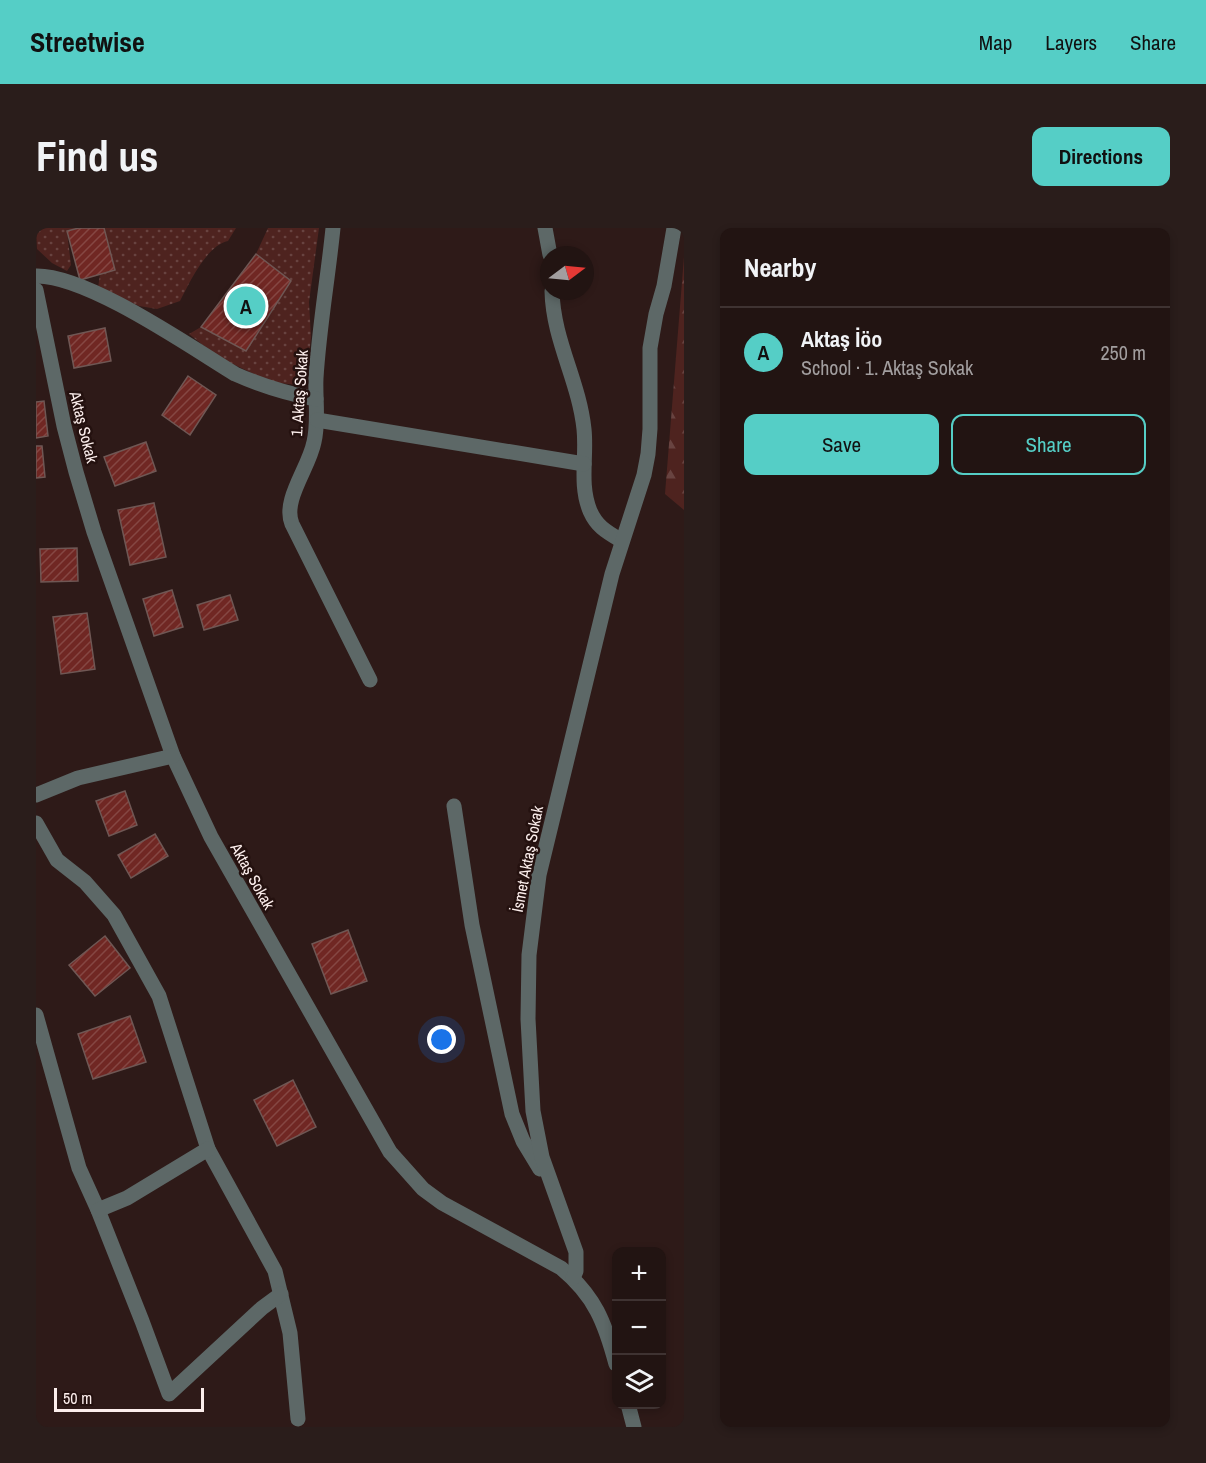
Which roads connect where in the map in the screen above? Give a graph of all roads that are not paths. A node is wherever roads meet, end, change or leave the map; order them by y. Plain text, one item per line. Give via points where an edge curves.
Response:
1 (333, 228) edge
2 (545, 228) edge
3 (674, 228) edge
4 (548, 246) edge
5 (36, 276) edge
6 (36, 290) edge
7 (553, 300) edge
8 (316, 399) junction
9 (317, 420) junction
10 (584, 464) junction
11 (622, 541) junction
12 (370, 680) dead end
13 (173, 756) junction
14 (36, 795) edge
15 (454, 806) dead end
16 (36, 823) edge
17 (36, 1015) edge
18 (208, 1149) junction
19 (554, 1191) junction
20 (98, 1210) junction
21 (573, 1278) junction
22 (281, 1294) junction
23 (613, 1355) edge
24 (629, 1409) edge
25 (298, 1419) dead end
26 (634, 1427) edge

1 - 8 street, 1. Aktaş Sokak
2 - 4 street
3 - 11 street via 650,348 648,454
5 - 8 street via 58,278 105,298 255,383
6 - 13 street, Aktaş Sokak via 76,472
7 - 10 street via 558,337 582,414
8 - 9 street, 1. Aktaş Sokak
9 - 10 street
9 - 12 street, 1. Aktaş Sokak via 311,455 289,504 290,518
10 - 11 street via 585,497 594,519 600,528
11 - 19 street, İsmet Aktaş Sokak via 539,875 533,914 527,997 533,1111
13 - 14 street via 78,778
13 - 21 street, Aktaş Sokak via 211,837 390,1152 405,1171 442,1203
15 - 19 street via 472,925 512,1114 523,1141
16 - 18 street via 57,860 85,882 114,915 159,996
17 - 20 street via 79,1168
18 - 20 street via 127,1198
18 - 22 street via 275,1271
19 - 21 street, İsmet Aktaş Sokak via 576,1252
20 - 22 street via 169,1394
21 - 23 street, Aktaş Sokak via 600,1314
22 - 25 street via 290,1333
24 - 26 street

